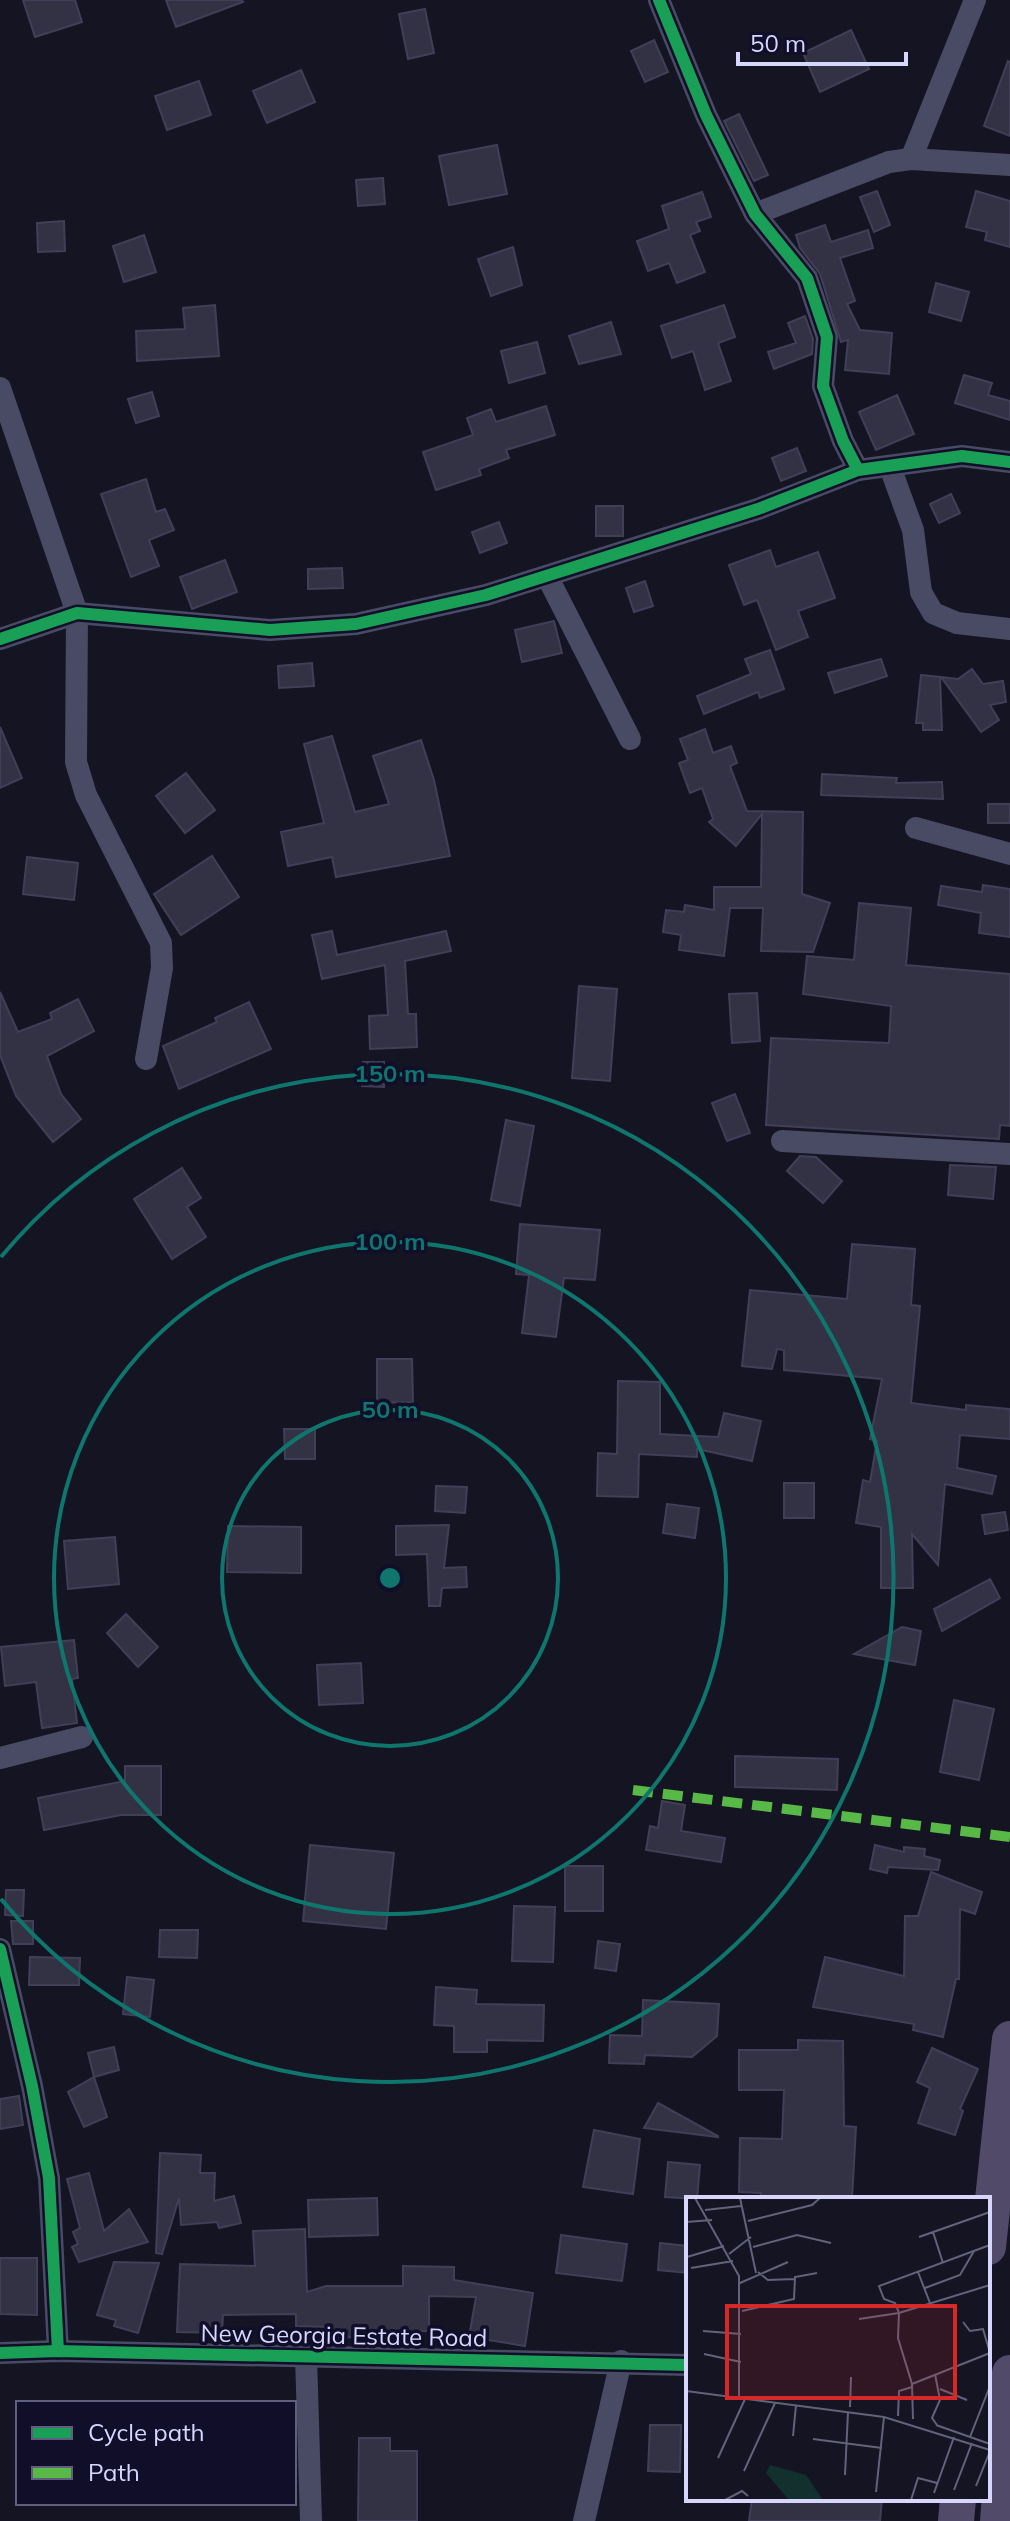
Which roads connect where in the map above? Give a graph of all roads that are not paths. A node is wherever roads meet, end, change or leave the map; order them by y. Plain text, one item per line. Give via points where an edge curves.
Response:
1 (659, 0) edge
2 (975, 0) edge
3 (911, 159) junction
4 (1010, 165) edge
5 (755, 214) junction
6 (0, 388) edge
7 (1010, 462) edge
8 (890, 467) junction
9 (858, 470) junction
10 (547, 576) junction
11 (77, 613) junction
12 (1010, 629) edge
13 (0, 639) edge
14 (630, 739) dead end
15 (916, 828) dead end
16 (1010, 854) edge
17 (146, 1059) dead end
18 (782, 1141) dead end
19 (1010, 1154) edge
20 (82, 1737) dead end
21 (0, 1758) edge
22 (0, 1949) edge
23 (1010, 2039) edge
24 (990, 2228) edge
25 (58, 2351) junction
26 (0, 2353) edge
27 (306, 2356) junction
28 (621, 2361) junction
29 (686, 2365) edge
30 (1002, 2378) edge
31 (958, 2501) edge
32 (311, 2521) edge
33 (584, 2521) edge
34 (956, 2521) edge
35 (998, 2521) edge

1 - 5 street via 706,115
2 - 3 street
3 - 4 street
3 - 5 street via 834,181
5 - 9 street via 807,278 827,337 823,386
6 - 11 street
7 - 8 street via 962,456
8 - 9 street
8 - 12 street via 913,530 921,592 933,613 957,623
9 - 10 street via 758,509
10 - 11 street via 428,611 356,624 270,630
10 - 14 street
11 - 13 street
11 - 17 street via 76,762 86,795 161,943 162,968
15 - 16 street
18 - 19 street
20 - 21 street
22 - 25 street via 49,2178
23 - 24 main road
25 - 26 street, New Georgia Estate Road
25 - 27 street, New Georgia Estate Road
27 - 28 street, New Georgia Estate Road
27 - 32 street
28 - 29 street, New Georgia Estate Road
28 - 33 street
30 - 35 main road
31 - 34 main road

